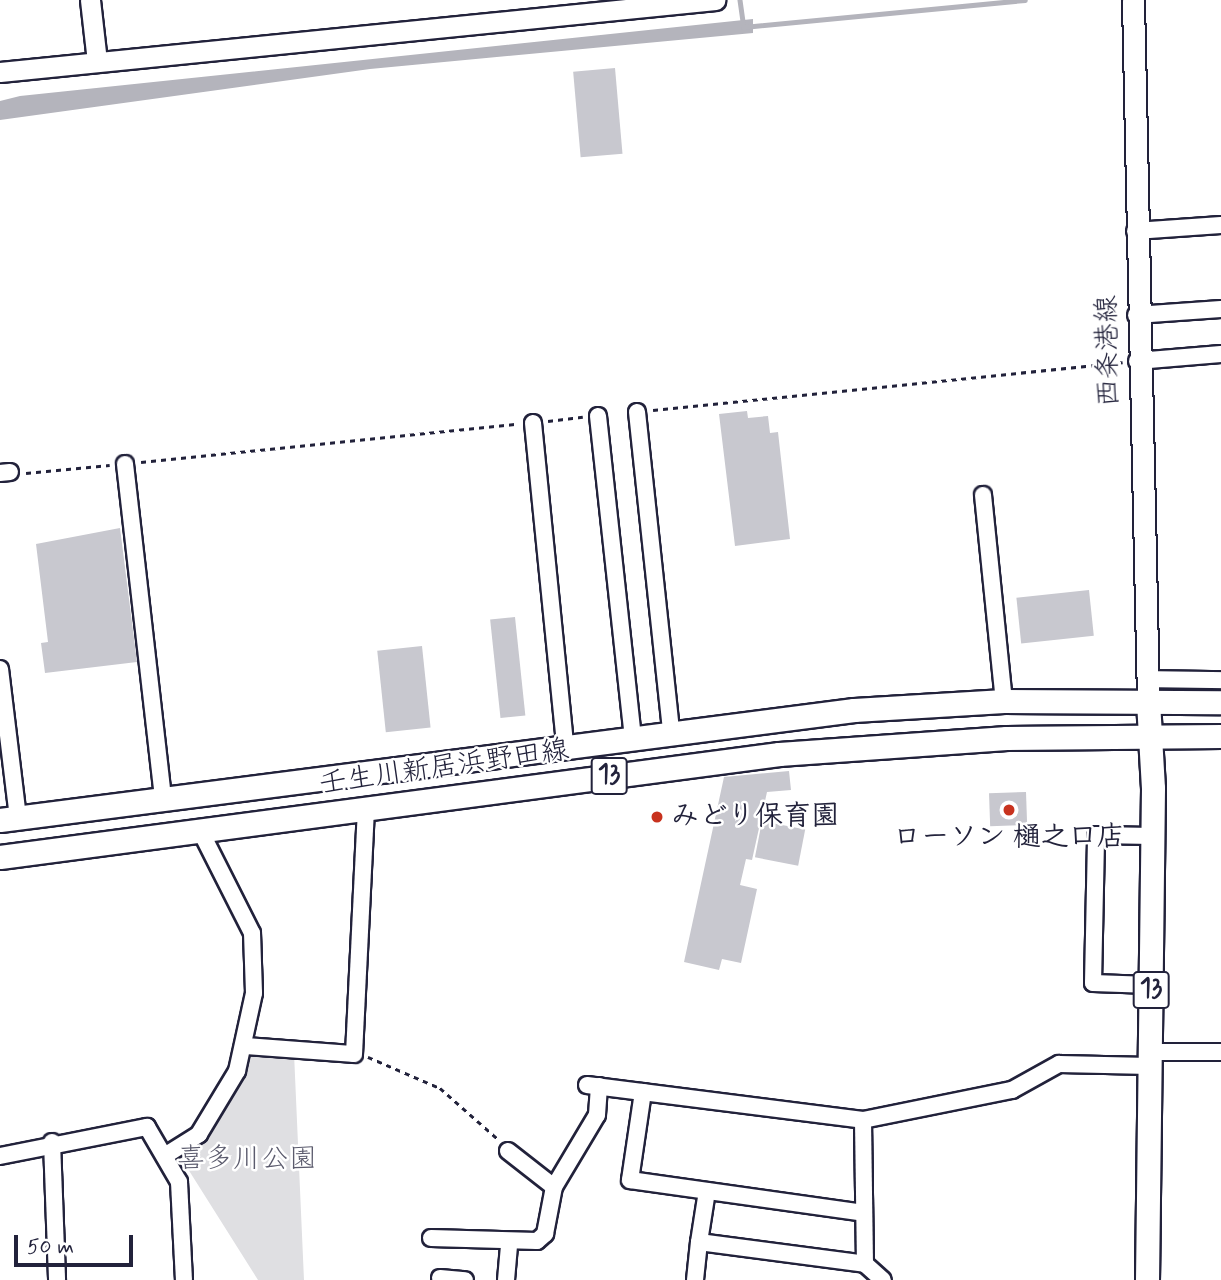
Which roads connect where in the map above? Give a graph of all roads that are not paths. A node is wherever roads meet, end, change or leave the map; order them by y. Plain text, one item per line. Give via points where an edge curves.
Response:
1 (90, 0) edge
2 (715, 0) edge
3 (1133, 0) edge
4 (97, 61) junction
5 (0, 72) edge
6 (1221, 225) edge
7 (1135, 231) junction
8 (1221, 309) edge
9 (1136, 315) junction
10 (1221, 354) edge
11 (1137, 361) junction
12 (637, 412) road end
13 (598, 416) road end
14 (533, 422) road end
15 (125, 464) road end
16 (983, 495) dead end
17 (0, 669) edge
18 (1221, 680) edge
19 (1148, 690) junction
20 (1004, 701) junction
21 (1221, 702) edge
22 (3, 726) edge
23 (671, 732) junction
24 (633, 736) junction
25 (1149, 736) junction
26 (1221, 736) edge
27 (565, 745) junction
28 (163, 798) junction
29 (366, 808) junction
30 (9, 819) edge
31 (200, 830) junction
32 (1153, 836) junction
33 (0, 858) edge
34 (1151, 985) junction
35 (247, 1046) junction
36 (1221, 1052) edge
37 (1150, 1059) junction
38 (643, 1092) junction
39 (863, 1120) junction
40 (52, 1142) junction
41 (508, 1151) road end
42 (166, 1155) junction
43 (0, 1156) edge
44 (554, 1188) junction
45 (707, 1191) junction
46 (864, 1213) junction
47 (431, 1238) dead end
48 (509, 1241) junction
49 (699, 1242) junction
50 (865, 1264) junction
51 (440, 1278) dead end
52 (57, 1280) edge
53 (184, 1280) edge
54 (465, 1280) edge
55 (506, 1280) edge
56 (695, 1280) edge
57 (883, 1280) edge
58 (1147, 1280) edge

1 - 4 street
2 - 4 street
3 - 7 main road, 西条港線
4 - 5 street
6 - 7 street
7 - 9 main road, 西条港線
8 - 9 street
9 - 11 main road, 西条港線
10 - 11 street
11 - 19 main road, 西条港線
12 - 23 street
13 - 24 street
14 - 27 street
15 - 28 street
16 - 20 street
17 - 22 street
18 - 19 street
19 - 20 main road, 壬生川新居浜野田線 / 13
19 - 21 main road, 壬生川新居浜野田線 / 13
19 - 25 main road, 13
20 - 23 main road, 壬生川新居浜野田線 / 13
22 - 30 street
23 - 24 main road, 壬生川新居浜野田線 / 13
24 - 27 main road, 壬生川新居浜野田線 / 13
25 - 26 main road, 壬生川新居浜野田線 / 13
25 - 29 main road, 壬生川新居浜野田線 / 13 via 884,743
25 - 32 main road, 13
27 - 28 main road, 壬生川新居浜野田線 / 13
28 - 30 main road, 壬生川新居浜野田線 / 13
29 - 31 main road, 壬生川新居浜野田線 / 13
29 - 35 street via 354,1054
31 - 33 main road, 壬生川新居浜野田線 / 13
31 - 35 street via 252,933
32 - 34 main road, 13
32 - 34 street via 1096,835 1093,983
34 - 37 main road, 13
35 - 42 street via 200,1134
36 - 37 street
37 - 39 street via 1059,1064 1012,1090
37 - 58 main road, 13
38 - 39 street
38 - 44 street via 593,1085 597,1115
38 - 45 street via 631,1180
39 - 46 street
40 - 42 street via 137,1126 155,1133
40 - 43 street
40 - 52 street
41 - 44 street
42 - 53 street via 179,1182
44 - 48 street via 545,1234 537,1241
45 - 46 street
45 - 49 street
46 - 50 street
47 - 48 street
48 - 55 street
49 - 50 street
49 - 56 street
50 - 57 street
51 - 54 street

